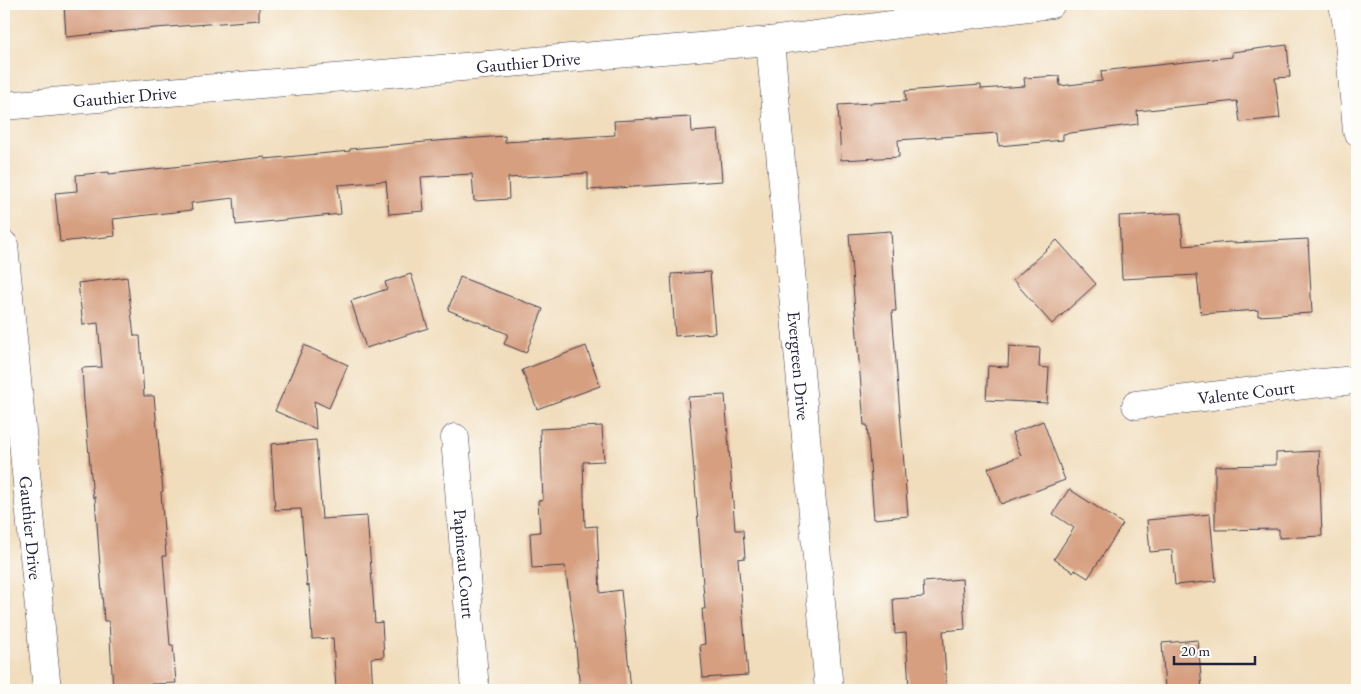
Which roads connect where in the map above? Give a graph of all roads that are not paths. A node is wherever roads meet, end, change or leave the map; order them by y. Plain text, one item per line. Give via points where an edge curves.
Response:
1 (1052, 4) edge
2 (1343, 4) edge
3 (770, 41) junction
4 (4, 106) edge
5 (1357, 131) edge
6 (4, 245) edge
7 (1357, 380) edge
8 (1136, 405) dead end
9 (455, 438) dead end
10 (46, 690) edge
11 (475, 690) edge
12 (829, 690) edge

1 - 3 street, Gauthier Drive
2 - 5 street
3 - 4 street, Gauthier Drive
3 - 12 street, Evergreen Drive
6 - 10 street, Gauthier Drive
7 - 8 street, Valente Court
9 - 11 street, Papineau Court

